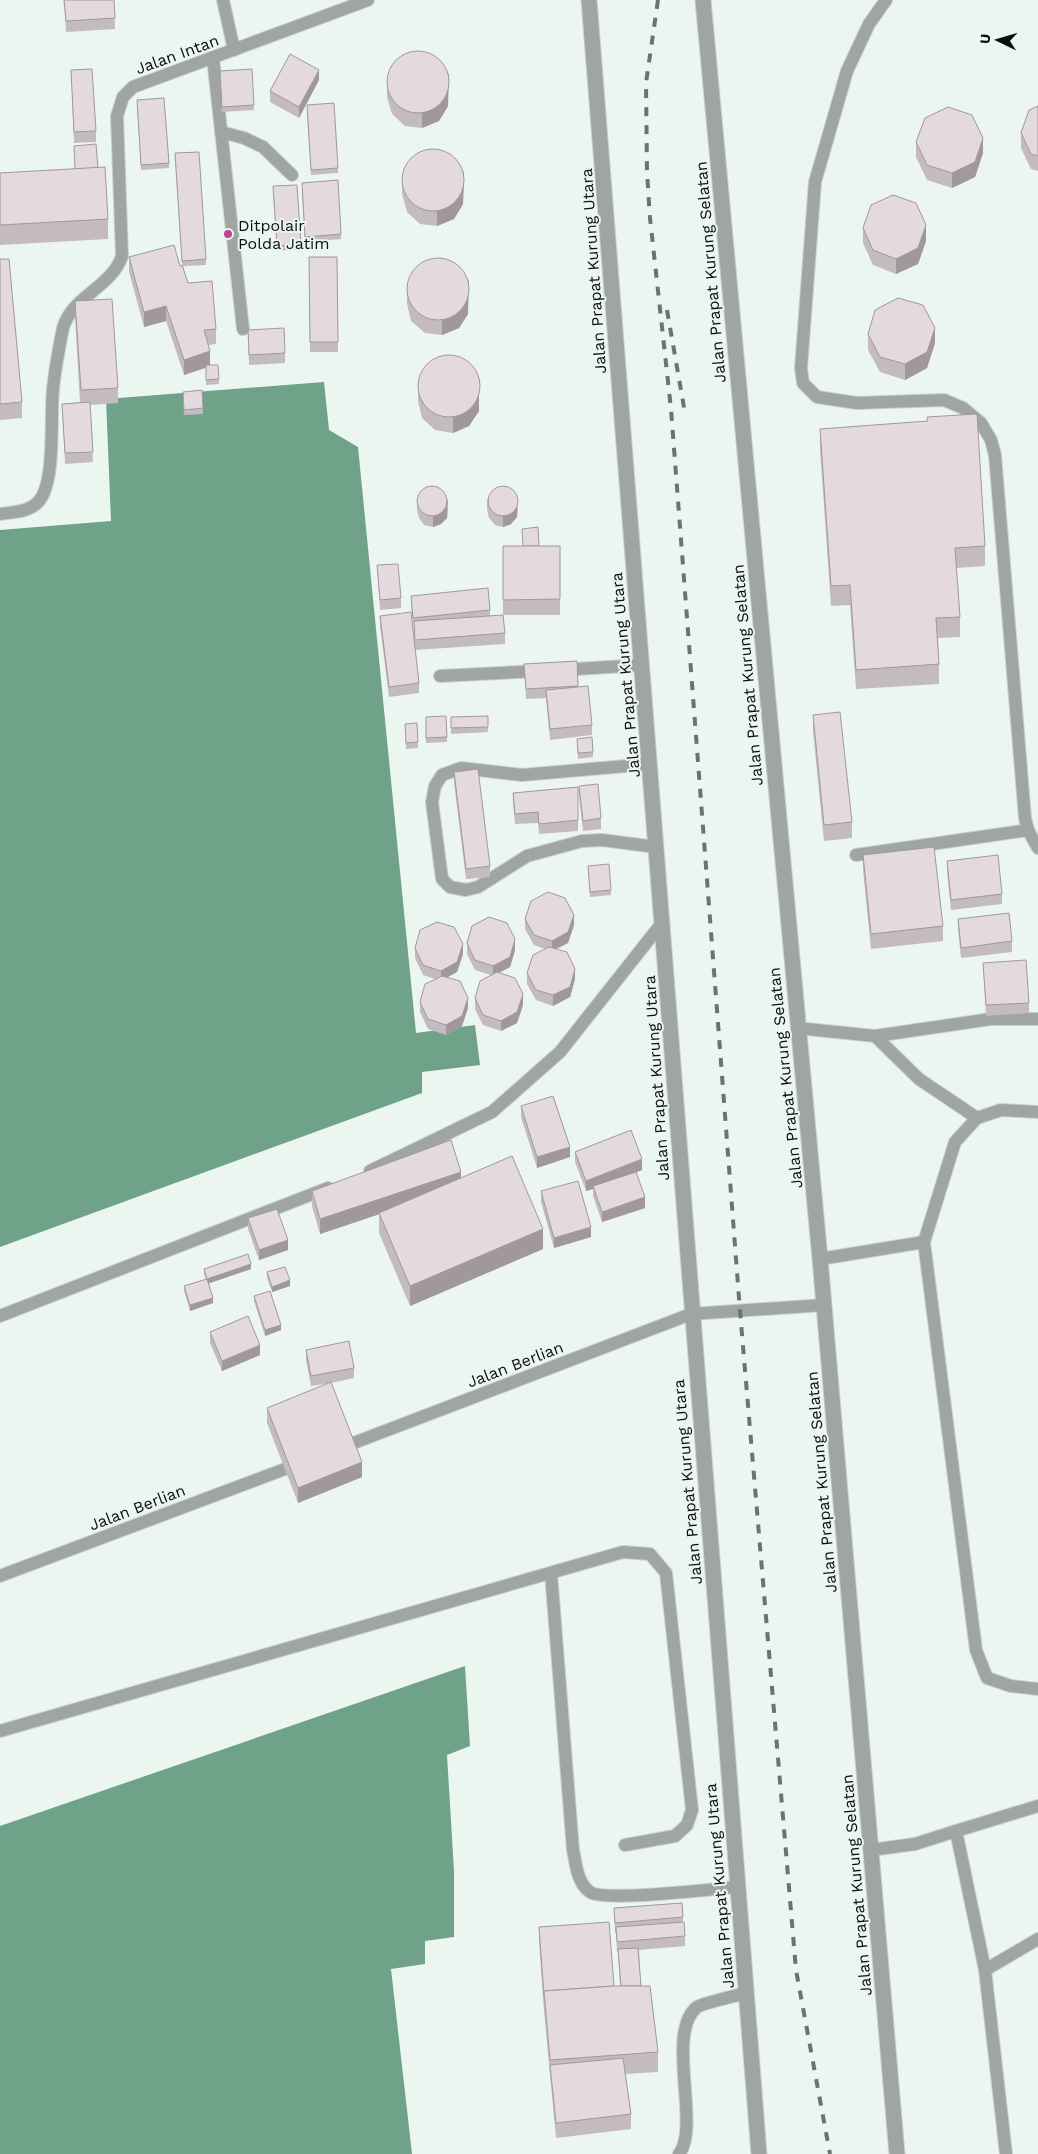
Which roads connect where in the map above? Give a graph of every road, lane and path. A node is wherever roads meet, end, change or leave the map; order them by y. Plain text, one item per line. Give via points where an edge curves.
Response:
1 (224, 0) edge
2 (368, 0) edge
3 (590, 0) edge
4 (703, 0) edge
5 (886, 0) edge
6 (234, 50) junction
7 (213, 58) junction
8 (221, 132) junction
9 (292, 175) dead end
10 (243, 330) dead end
11 (0, 514) edge
12 (642, 665) junction
13 (440, 676) dead end
14 (649, 764) junction
15 (1028, 830) junction
16 (656, 847) junction
17 (1038, 848) edge
18 (856, 855) dead end
19 (662, 923) junction
20 (1038, 1019) edge
21 (797, 1028) junction
22 (875, 1036) junction
23 (1038, 1112) edge
24 (977, 1118) junction
25 (361, 1174) edge
26 (343, 1182) edge
27 (924, 1242) junction
28 (820, 1259) junction
29 (824, 1305) junction
30 (691, 1314) junction
31 (0, 1316) edge
32 (350, 1444) edge
33 (285, 1469) edge
34 (551, 1573) junction
35 (0, 1576) edge
36 (1038, 1689) edge
37 (0, 1732) edge
38 (1038, 1806) edge
39 (956, 1831) junction
40 (625, 1845) dead end
41 (871, 1850) junction
42 (737, 1887) junction
43 (1038, 1939) edge
44 (985, 1970) junction
45 (745, 1994) junction
46 (679, 2154) edge
47 (759, 2154) edge
48 (897, 2154) edge
49 (1006, 2154) edge

1 - 6 lane
2 - 6 lane, Jalan Intan
3 - 12 street, Jalan Prapat Kurung Utara
4 - 21 street, Jalan Prapat Kurung Selatan
5 - 15 lane via 869,24 847,71 815,182 801,368 803,383 817,397 857,403 944,400 963,408 981,424 992,440
6 - 7 lane, Jalan Intan
7 - 8 lane
7 - 11 lane, Jalan Intan via 133,87 123,97 117,116 122,256 118,269 72,310 64,327 53,389 48,486 38,503 21,512
8 - 9 lane via 263,147
8 - 10 lane
12 - 13 lane
12 - 14 street, Jalan Prapat Kurung Utara
14 - 16 street, Jalan Prapat Kurung Utara
14 - 16 lane via 522,775 462,768 442,776 435,786 432,802 442,879 450,887 466,890 478,887 527,856 582,840
15 - 17 lane
15 - 18 lane
16 - 19 street, Jalan Prapat Kurung Utara
19 - 25 lane via 560,1052 492,1112
19 - 30 street, Jalan Prapat Kurung Utara
20 - 22 lane via 991,1019
21 - 22 lane
21 - 28 street, Jalan Prapat Kurung Selatan
22 - 24 lane via 919,1079
23 - 24 lane via 1001,1110
24 - 27 lane via 954,1142
26 - 31 lane
27 - 28 lane
27 - 36 lane via 976,1650 988,1678 1011,1686
28 - 29 street, Jalan Prapat Kurung Selatan
29 - 30 lane, Jalan Berlian
29 - 41 street, Jalan Prapat Kurung Selatan
30 - 32 lane, Jalan Berlian
30 - 42 street, Jalan Prapat Kurung Utara
33 - 35 lane, Jalan Berlian
34 - 37 lane
34 - 40 lane via 623,1552 650,1554 666,1573 692,1810 687,1825 675,1836
34 - 42 lane via 573,1850 582,1885 592,1894 633,1896
38 - 39 lane
39 - 41 lane via 915,1844
39 - 44 lane
41 - 48 street, Jalan Prapat Kurung Selatan
42 - 45 street, Jalan Prapat Kurung Utara
43 - 44 lane
44 - 49 lane
45 - 46 lane via 697,2007 685,2024 686,2131
45 - 47 street, Jalan Prapat Kurung Utara

